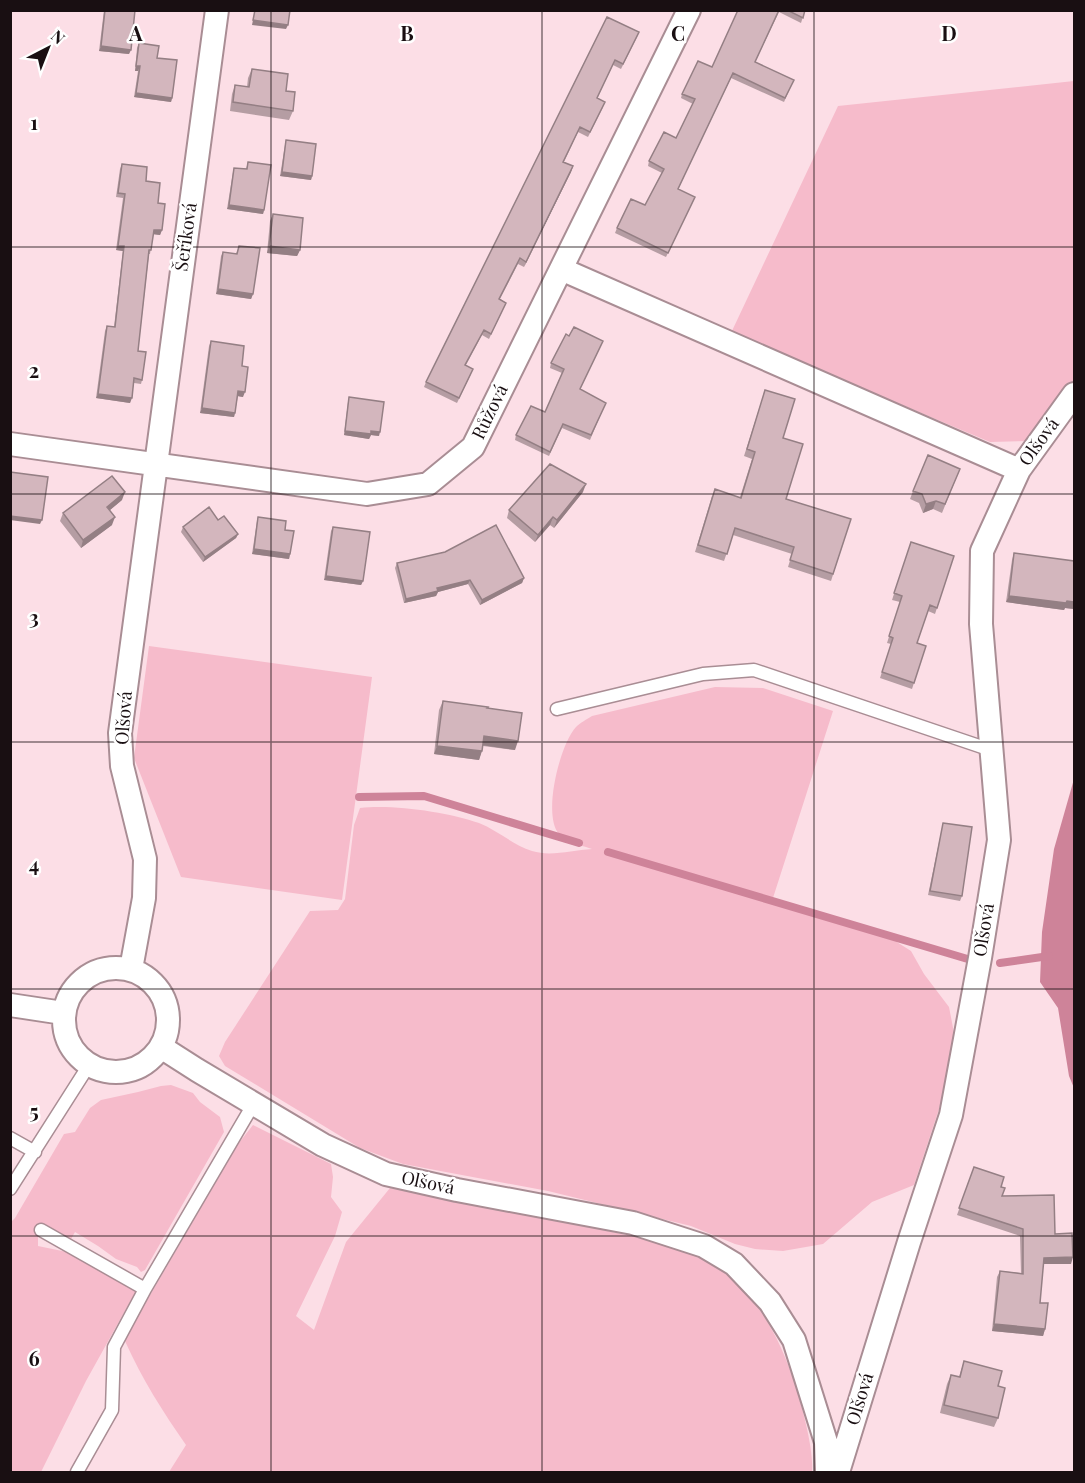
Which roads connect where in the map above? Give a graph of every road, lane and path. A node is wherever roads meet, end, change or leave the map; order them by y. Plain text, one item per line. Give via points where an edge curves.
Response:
1 (217, 10) edge
2 (689, 10) edge
3 (561, 269) junction
4 (1074, 394) edge
5 (10, 444) edge
6 (156, 464) junction
7 (1019, 470) junction
8 (557, 709) dead end
9 (992, 750) junction
10 (131, 969) junction
11 (10, 1005) edge
12 (63, 1013) junction
13 (161, 1047) junction
14 (89, 1065) junction
15 (254, 1103) junction
16 (10, 1138) edge
17 (34, 1152) junction
18 (10, 1190) edge
19 (41, 1230) dead end
20 (146, 1289) junction
21 (77, 1473) edge
22 (828, 1473) edge
23 (838, 1473) edge

1 - 6 street, Šeříková
2 - 3 street, Růžová
3 - 6 street, Růžová via 473,447 428,484 367,494
3 - 7 street
4 - 7 street, Olšová
5 - 6 street, Růžová
6 - 10 street, Olšová via 120,733 123,766 145,860 144,898
7 - 9 street, Olšová via 982,551 981,624
8 - 9 lane via 703,674 754,670
9 - 23 street, Olšová via 999,840 951,1115
10 - 12 street via 108,968 86,976 71,992
10 - 13 street via 148,978 168,1010 168,1029
11 - 12 street
12 - 14 street via 64,1033 74,1052
13 - 14 street via 136,1068 120,1072
13 - 15 street, Olšová
14 - 17 lane
15 - 20 lane
15 - 22 street, Olšová via 323,1145 386,1174 633,1223 704,1246 734,1264 770,1302 794,1340 826,1442
16 - 17 lane
17 - 18 lane
19 - 20 lane
20 - 21 lane via 114,1347 112,1410

